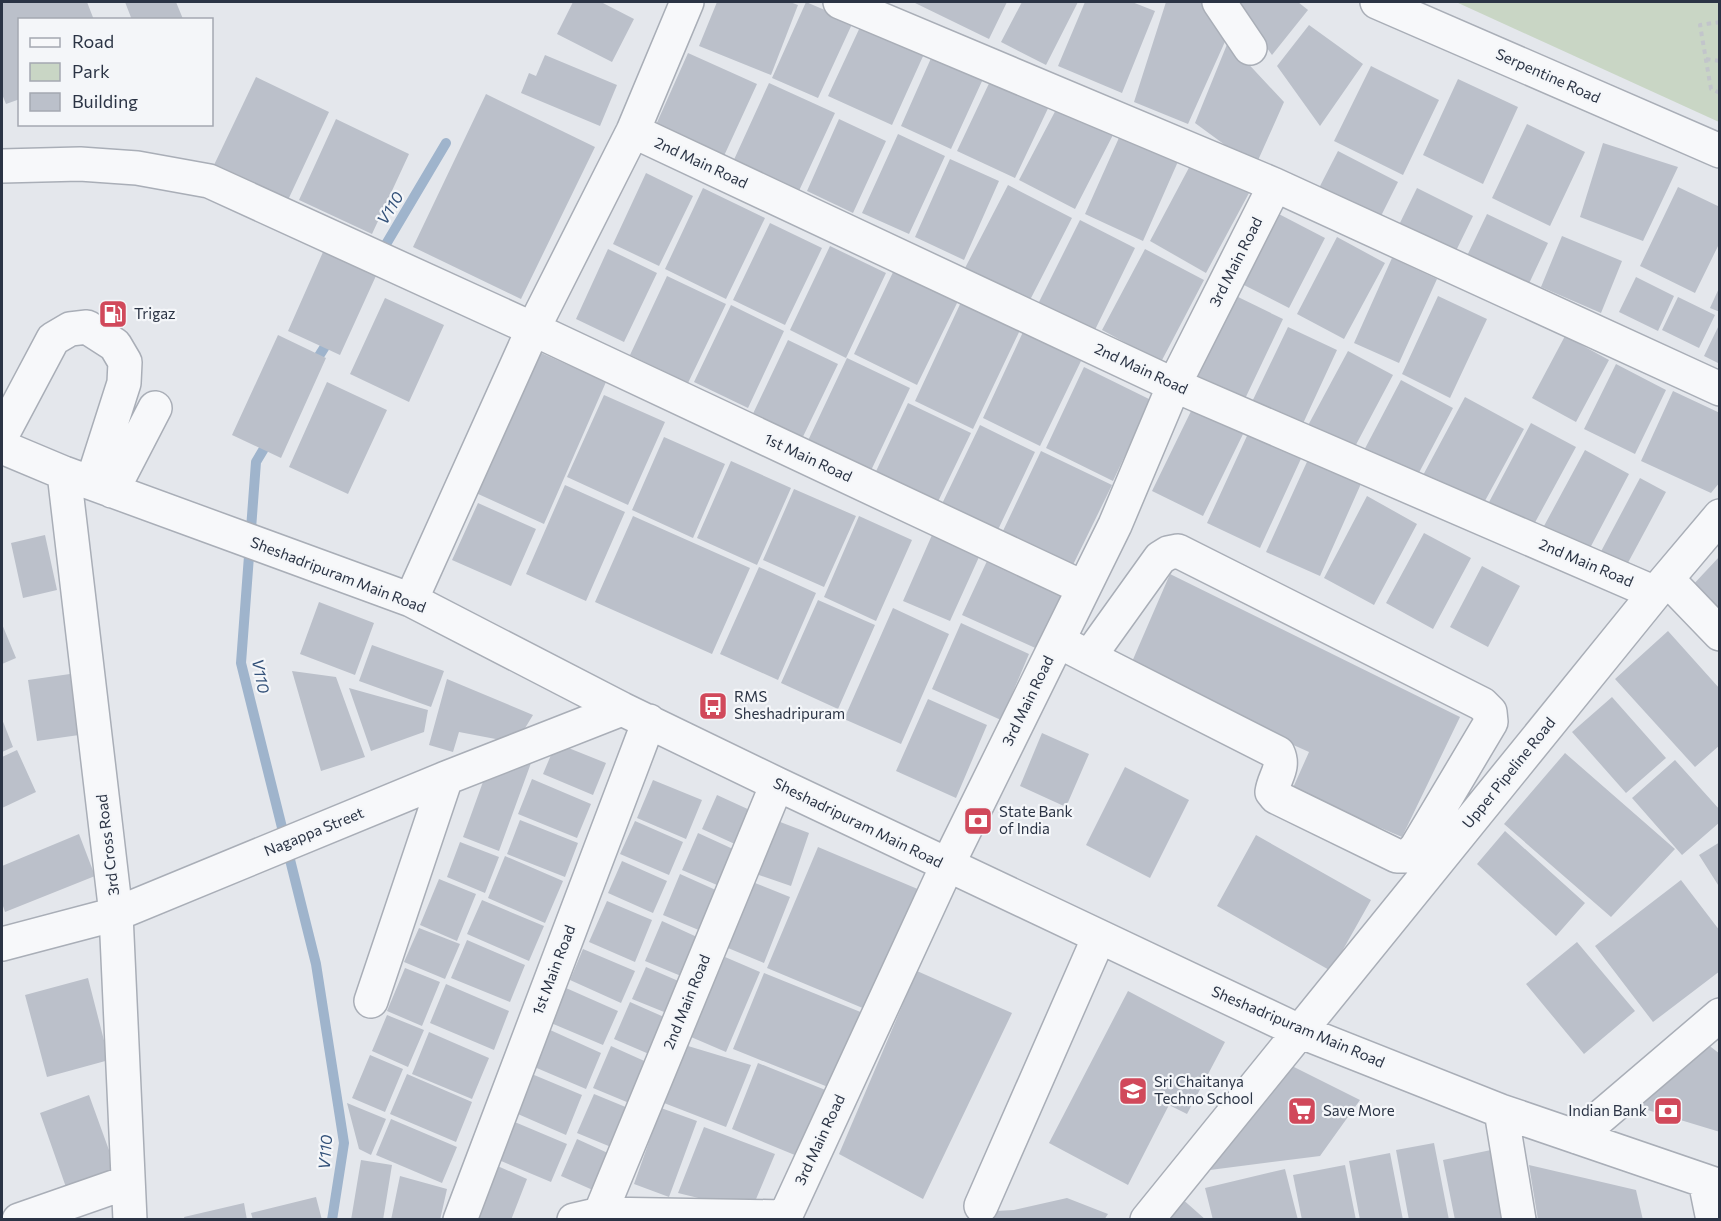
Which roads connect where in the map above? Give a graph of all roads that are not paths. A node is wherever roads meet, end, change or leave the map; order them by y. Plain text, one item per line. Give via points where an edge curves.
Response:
1 (687, 2) edge
2 (840, 2) edge
3 (1219, 2) edge
4 (1377, 2) edge
5 (1250, 48) dead end
6 (633, 131) junction
7 (1719, 152) edge
8 (2, 166) edge
9 (1275, 185) junction
10 (532, 329) junction
11 (1174, 385) junction
12 (1719, 389) edge
13 (156, 408) dead end
14 (2, 435) edge
15 (2, 447) edge
16 (89, 482) junction
17 (1719, 516) edge
18 (1661, 586) junction
19 (1084, 588) junction
20 (411, 600) junction
21 (1719, 634) edge
22 (1058, 640) junction
23 (1089, 657) junction
24 (635, 715) junction
25 (446, 778) junction
26 (777, 784) junction
27 (947, 866) junction
28 (116, 914) junction
29 (1099, 938) junction
30 (2, 941) edge
31 (371, 1001) dead end
32 (1719, 1015) edge
33 (1299, 1031) junction
34 (1501, 1111) junction
35 (1577, 1137) junction
36 (128, 1182) junction
37 (1712, 1184) edge
38 (981, 1206) dead end
39 (592, 1218) edge
40 (785, 1218) edge
41 (19, 1220) edge
42 (130, 1220) edge
43 (460, 1220) edge
44 (1147, 1220) edge
45 (1519, 1220) edge
46 (1713, 1220) edge

1 - 6 street
2 - 9 street
3 - 5 street
4 - 7 street, Serpentine Road
6 - 10 street
6 - 11 street, 2nd Main Road
8 - 10 street, 1st Main Road via 137,168 209,181
9 - 11 street, 3rd Main Road
9 - 12 street
10 - 19 street, 1st Main Road
10 - 20 street
11 - 18 street, 2nd Main Road
11 - 19 street, 3rd Main Road
13 - 16 street
14 - 16 street via 53,339 70,329 87,327 115,345 125,362 124,383
15 - 16 street, Sheshadripuram Main Road
16 - 20 street, Sheshadripuram Main Road
16 - 28 street, 3rd Cross Road
17 - 18 street, Upper Pipeline Road
18 - 21 street
18 - 33 street, Upper Pipeline Road
19 - 22 street, 3rd Main Road
20 - 24 street, Sheshadripuram Main Road
22 - 23 street
22 - 27 street, 3rd Main Road
23 - 23 street via 1278,753 1281,768 1272,792 1276,797 1397,856 1408,856 1416,848 1491,722 1490,712 1482,705 1178,551 1160,558
24 - 25 street, Nagappa Street
24 - 26 street, Sheshadripuram Main Road
24 - 43 street, 1st Main Road
25 - 28 street, Nagappa Street
25 - 31 street
26 - 27 street, Sheshadripuram Main Road
26 - 39 street, 2nd Main Road
27 - 29 street, Sheshadripuram Main Road
27 - 40 street, 3rd Main Road
28 - 30 street, Nagappa Street
28 - 36 street, 3rd Cross Road
29 - 33 street, Sheshadripuram Main Road
29 - 38 street
32 - 35 street
33 - 34 street, Sheshadripuram Main Road
33 - 44 street, Upper Pipeline Road
34 - 35 street, Sheshadripuram Main Road
34 - 45 street
35 - 37 street, Sheshadripuram Main Road
36 - 41 street
36 - 42 street, 3rd Cross Road
37 - 46 street
39 - 40 street

